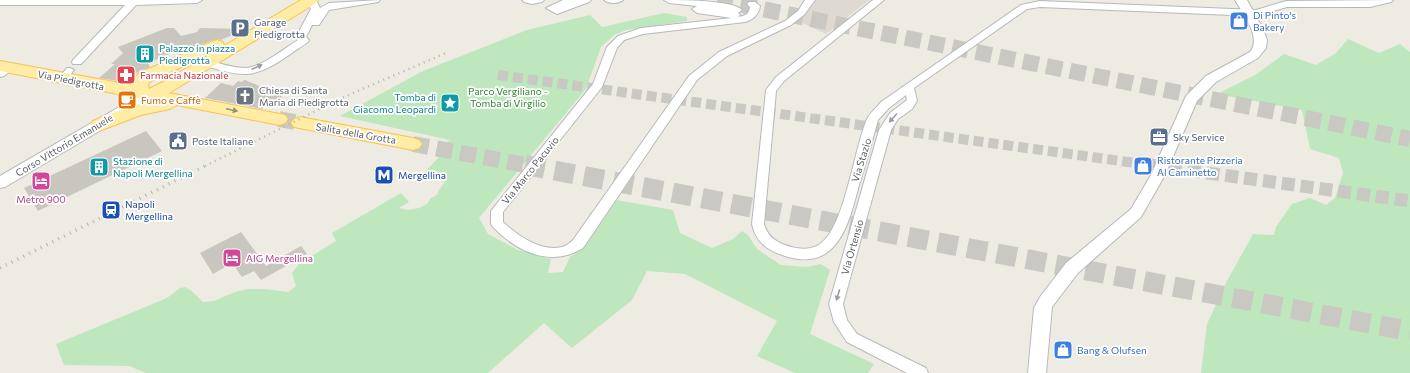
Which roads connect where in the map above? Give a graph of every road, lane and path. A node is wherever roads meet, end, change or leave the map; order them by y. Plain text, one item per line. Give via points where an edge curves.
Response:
1 (198, 0) edge
2 (301, 0) edge
3 (311, 0) edge
4 (527, 0) edge
5 (539, 0) edge
6 (571, 0) edge
7 (586, 0) edge
8 (610, 0) edge
9 (618, 0) edge
10 (669, 0) edge
11 (810, 0) edge
12 (878, 0) edge
13 (1388, 0) edge
14 (372, 1) edge
15 (0, 2) edge
16 (133, 2) junction
17 (749, 2) edge
18 (1091, 3) edge
19 (1244, 6) edge
20 (253, 29) junction
21 (304, 40) junction
22 (206, 63) junction
23 (3, 69) edge
24 (70, 70) junction
25 (184, 71) junction
26 (909, 88) junction
27 (146, 95) junction
28 (194, 102) junction
29 (279, 119) tunnel mouth
30 (300, 123) tunnel mouth
31 (99, 125) junction
32 (413, 144) tunnel mouth
33 (0, 183) edge
34 (921, 373) edge
35 (1037, 373) edge

1 - 16 street
2 - 20 main road
3 - 21 street via 316,9 301,37
3 - 22 main road
4 - 5 street
6 - 7 street via 551,8 557,11
8 - 9 street
10 - 17 street via 735,9 737,10 731,12 701,7 697,9 735,15 742,14
11 - 17 street, Via Marco Pacuvio via 801,13 788,23 723,54 692,78 578,244 561,252 544,251 506,234 497,224 497,210 598,85 615,43 625,35 641,30 746,19 755,10 755,6
12 - 26 street, Via Stazio via 780,79 771,90 758,224 760,234 765,240 789,252 803,254 822,251 830,243 842,221 874,119 885,105
13 - 19 street, Via Stazio via 1370,4 1286,4 1256,13
14 - 21 street via 327,7 310,35
15 - 16 street
16 - 24 street
18 - 19 street, Via Stazio
18 - 26 street, Via Stazio via 1036,4 1024,8
19 - 35 street via 1257,29 1261,40 1260,48 1254,55 1211,80 1192,99 1158,175 1136,214 1072,268 1046,302 1039,339
20 - 25 main road
20 - 27 main road via 146,76 139,83
22 -> 21 street via 241,70 254,69
22 - 25 main road
23 - 24 main road, Via Piedigrotta
24 - 27 main road, Via Piedigrotta
25 - 27 main road
26 -> 34 street, Via Ortensio via 912,101 894,116 885,130 836,304 839,321 852,338
27 - 28 main road, Via Piedigrotta
27 - 31 street, Corso Vittorio Emanuele
28 -> 29 main road
28 - 31 main road via 143,108
30 - 32 main road, Salita della Grotta
31 - 33 street, Corso Vittorio Emanuele

